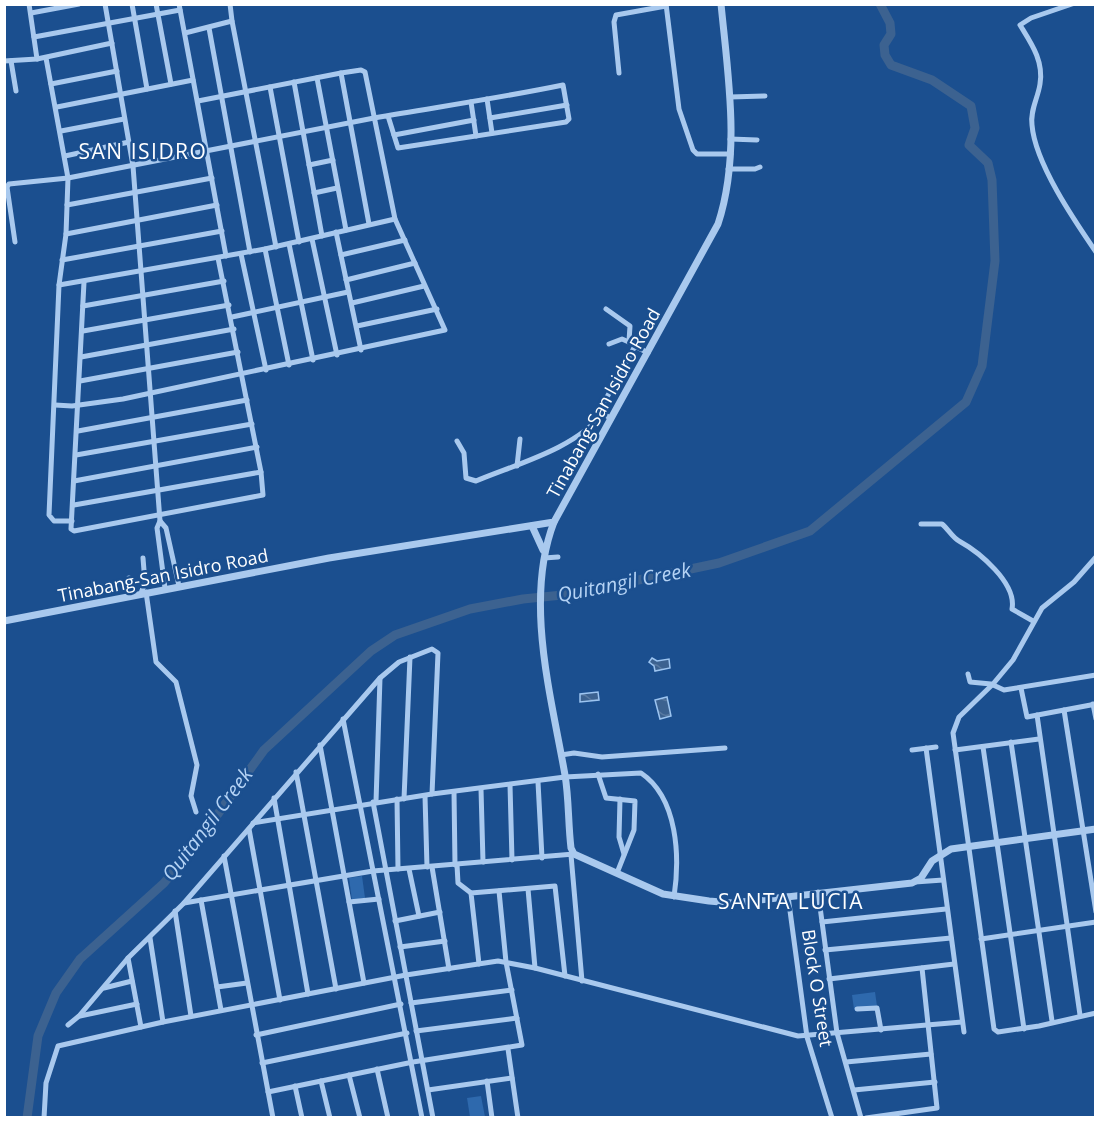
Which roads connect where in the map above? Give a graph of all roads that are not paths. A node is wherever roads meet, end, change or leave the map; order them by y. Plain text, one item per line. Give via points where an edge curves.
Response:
1 (29, 4) edge
2 (79, 4) edge
3 (105, 4) edge
4 (132, 4) edge
5 (156, 4) edge
6 (230, 4) edge
7 (721, 4) edge
8 (1071, 4) edge
9 (666, 5) edge
10 (179, 7) edge
11 (636, 8) edge
12 (31, 13) junction
13 (157, 14) junction
14 (134, 18) junction
15 (232, 21) junction
16 (108, 23) junction
17 (209, 27) junction
18 (185, 33) junction
19 (34, 37) junction
20 (112, 43) junction
21 (46, 58) junction
22 (37, 59) junction
23 (8, 61) edge
24 (117, 71) junction
25 (341, 73) junction
26 (619, 73) dead end
27 (317, 78) junction
28 (193, 80) junction
29 (294, 82) junction
30 (51, 84) junction
31 (171, 84) junction
32 (270, 87) junction
33 (147, 89) junction
34 (16, 91) dead end
35 (246, 91) junction
36 (120, 95) junction
37 (222, 96) junction
38 (765, 96) dead end
39 (729, 97) junction
40 (487, 99) junction
41 (198, 101) junction
42 (471, 102) junction
43 (567, 105) junction
44 (57, 107) junction
45 (388, 116) junction
46 (374, 118) junction
47 (490, 118) junction
48 (124, 119) junction
49 (474, 120) junction
50 (351, 123) junction
51 (327, 127) junction
52 (61, 131) junction
53 (302, 132) junction
54 (492, 133) junction
55 (394, 135) junction
56 (279, 136) junction
57 (476, 136) junction
58 (730, 139) junction
59 (757, 140) dead end
60 (255, 141) junction
61 (129, 142) junction
62 (231, 145) junction
63 (207, 150) junction
64 (731, 154) junction
65 (65, 156) junction
66 (333, 160) junction
67 (309, 165) junction
68 (133, 166) junction
69 (760, 166) dead end
70 (728, 169) junction
71 (68, 178) junction
72 (212, 178) junction
73 (6, 184) edge
74 (338, 188) junction
75 (136, 193) junction
76 (314, 193) junction
77 (67, 205) junction
78 (217, 205) junction
79 (395, 219) junction
80 (138, 222) junction
81 (369, 225) junction
82 (346, 230) junction
83 (222, 231) junction
84 (336, 232) junction
85 (66, 234) junction
86 (322, 236) junction
87 (312, 239) junction
88 (405, 240) junction
89 (15, 242) dead end
90 (299, 242) junction
91 (289, 244) junction
92 (140, 246) junction
93 (276, 247) junction
94 (265, 249) junction
95 (250, 252) junction
96 (1095, 252) edge
97 (241, 254) junction
98 (341, 255) junction
99 (226, 256) junction
100 (218, 258) junction
101 (62, 260) junction
102 (415, 263) junction
103 (141, 271) junction
104 (346, 280) junction
105 (224, 281) junction
106 (84, 282) junction
107 (59, 285) junction
108 (424, 286) junction
109 (348, 292) junction
110 (142, 296) junction
111 (326, 297) junction
112 (302, 302) junction
113 (352, 303) junction
114 (229, 305) junction
115 (83, 306) junction
116 (278, 308) junction
117 (437, 309) junction
118 (606, 309) dead end
119 (255, 312) junction
120 (232, 317) junction
121 (144, 320) junction
122 (357, 326) junction
123 (234, 328) junction
124 (82, 331) junction
125 (629, 340) junction
126 (147, 344) junction
127 (609, 344) dead end
128 (635, 346) junction
129 (361, 350) junction
130 (238, 352) junction
131 (648, 353) junction
132 (337, 355) junction
133 (81, 357) junction
134 (313, 360) junction
135 (289, 365) junction
136 (148, 369) junction
137 (266, 370) junction
138 (242, 375) junction
139 (80, 381) junction
140 (149, 393) junction
141 (247, 400) junction
142 (55, 405) junction
143 (80, 405) junction
144 (603, 413) junction
145 (152, 417) junction
146 (611, 419) junction
147 (252, 423) junction
148 (78, 431) junction
149 (520, 439) dead end
150 (153, 441) junction
151 (457, 441) dead end
152 (257, 447) junction
153 (76, 454) junction
154 (155, 466) junction
155 (517, 466) junction
156 (261, 472) junction
157 (74, 481) junction
158 (156, 491) junction
159 (74, 505) junction
160 (160, 518) junction
161 (72, 521) junction
162 (554, 522) junction
163 (921, 524) dead end
164 (532, 526) junction
165 (543, 550) junction
166 (558, 557) dead end
167 (1095, 557) edge
168 (143, 558) dead end
169 (544, 558) junction
170 (129, 578) dead end
171 (179, 586) junction
172 (165, 588) junction
173 (144, 592) junction
174 (131, 595) junction
175 (4, 621) edge
176 (1033, 621) junction
177 (410, 657) junction
178 (968, 674) dead end
179 (1095, 675) edge
180 (380, 678) junction
181 (993, 684) junction
182 (1021, 688) junction
183 (1094, 704) edge
184 (1064, 710) junction
185 (1037, 715) junction
186 (343, 719) junction
187 (1095, 719) edge
188 (1040, 739) junction
189 (1011, 742) junction
190 (320, 745) junction
191 (936, 747) dead end
192 (983, 747) junction
193 (725, 748) dead end
194 (926, 748) junction
195 (912, 750) dead end
196 (955, 750) junction
197 (561, 755) junction
198 (296, 772) junction
199 (598, 774) junction
200 (565, 777) junction
201 (538, 782) junction
202 (510, 785) junction
203 (481, 789) junction
204 (453, 792) junction
205 (432, 794) junction
206 (425, 796) junction
207 (274, 798) junction
208 (400, 799) junction
209 (620, 799) junction
210 (374, 802) junction
211 (362, 804) junction
212 (333, 809) junction
213 (195, 812) dead end
214 (304, 814) junction
215 (278, 819) junction
216 (253, 823) junction
217 (249, 829) junction
218 (1095, 829) edge
219 (1084, 831) junction
220 (1054, 835) junction
221 (1025, 839) junction
222 (997, 843) junction
223 (969, 847) junction
224 (624, 854) junction
225 (573, 855) junction
226 (224, 856) junction
227 (939, 856) junction
228 (542, 858) junction
229 (512, 860) junction
230 (483, 862) junction
231 (456, 865) junction
232 (429, 867) junction
233 (409, 868) junction
234 (398, 869) junction
235 (384, 870) junction
236 (373, 871) junction
237 (616, 873) junction
238 (345, 876) junction
239 (943, 880) junction
240 (316, 881) junction
241 (912, 883) junction
242 (287, 885) junction
243 (528, 889) junction
244 (259, 890) junction
245 (499, 891) junction
246 (818, 892) junction
247 (471, 893) junction
248 (231, 895) junction
249 (788, 896) junction
250 (674, 897) junction
251 (379, 898) junction
252 (201, 900) junction
253 (350, 902) junction
254 (184, 903) junction
255 (946, 909) junction
256 (175, 912) junction
257 (440, 912) junction
258 (1095, 912) edge
259 (419, 916) junction
260 (395, 921) junction
261 (822, 922) junction
262 (1095, 922) edge
263 (1068, 926) junction
264 (1037, 931) junction
265 (1010, 935) junction
266 (951, 938) junction
267 (150, 939) junction
268 (981, 939) junction
269 (445, 940) junction
270 (400, 947) junction
271 (825, 950) junction
272 (128, 958) junction
273 (506, 962) junction
274 (479, 964) junction
275 (954, 964) junction
276 (536, 968) junction
277 (922, 968) junction
278 (449, 969) junction
279 (405, 975) junction
280 (565, 976) junction
281 (396, 977) junction
282 (829, 979) junction
283 (132, 981) junction
284 (582, 981) junction
285 (247, 983) junction
286 (364, 983) junction
287 (217, 987) junction
288 (103, 988) junction
289 (336, 989) junction
290 (512, 990) junction
291 (308, 994) junction
292 (280, 1000) junction
293 (411, 1003) junction
294 (137, 1004) junction
295 (401, 1004) junction
296 (251, 1005) junction
297 (856, 1009) dead end
298 (221, 1010) junction
299 (1095, 1013) edge
300 (1080, 1015) junction
301 (79, 1016) junction
302 (191, 1016) junction
303 (517, 1018) junction
304 (1052, 1021) junction
305 (163, 1022) junction
306 (962, 1022) junction
307 (68, 1025) dead end
308 (929, 1026) junction
309 (141, 1027) junction
310 (1024, 1029) junction
311 (881, 1030) junction
312 (416, 1031) junction
313 (964, 1032) dead end
314 (407, 1033) junction
315 (837, 1033) junction
316 (256, 1035) junction
317 (807, 1037) junction
318 (508, 1049) junction
319 (931, 1054) junction
320 (422, 1060) junction
321 (413, 1062) junction
322 (846, 1062) junction
323 (262, 1063) junction
324 (377, 1069) junction
325 (350, 1075) junction
326 (512, 1078) junction
327 (321, 1081) junction
328 (487, 1081) junction
329 (935, 1082) junction
330 (295, 1086) junction
331 (428, 1090) junction
332 (854, 1090) junction
333 (268, 1092) junction
334 (44, 1118) edge
335 (273, 1118) edge
336 (302, 1118) edge
337 (330, 1118) edge
338 (360, 1118) edge
339 (388, 1118) edge
340 (422, 1118) edge
341 (433, 1118) edge
342 (492, 1118) edge
343 (518, 1118) edge
344 (832, 1118) edge
345 (864, 1118) edge

1 - 12 street
2 - 12 street
3 - 16 street
4 - 14 street
5 - 13 street
6 - 15 street
7 - 39 street, Tinabang-San Isidro Road
8 - 96 street via 1020,25 1033,42 1040,72 1041,83 1032,113 1035,140 1044,166
9 - 11 street
9 - 64 street via 677,101 693,150 697,154
10 - 13 street
10 - 18 street
11 - 26 street via 618,12 614,20
12 - 19 street
13 - 14 street
13 - 31 street
14 - 16 street
14 - 33 street
15 - 17 street
15 - 35 street
16 - 19 street
16 - 20 street
17 - 18 street
17 - 37 street
18 - 28 street
19 - 22 street
20 - 21 street
20 - 24 street
21 - 22 street
21 - 30 street
22 - 23 street
23 - 34 street
24 - 30 street
24 - 36 street
25 - 27 street
25 - 46 street via 365,72
25 - 50 street
27 - 29 street
27 - 51 street
28 - 31 street
28 - 41 street
29 - 32 street
29 - 53 street
30 - 44 street
31 - 33 street
32 - 35 street
32 - 56 street
33 - 36 street
35 - 37 street
35 - 60 street
36 - 44 street
36 - 48 street
37 - 41 street
37 - 62 street
38 - 39 street
39 - 58 street, Tinabang-San Isidro Road
40 - 42 street
40 - 43 street via 563,85
40 - 47 street
41 - 63 street
42 - 45 street
42 - 49 street
43 - 47 street
43 - 54 street via 566,122
44 - 52 street
45 - 46 street
45 - 55 street
46 - 50 street
46 - 79 street
47 - 54 street
48 - 52 street
48 - 61 street
49 - 55 street
49 - 57 street
50 - 51 street
50 - 81 street
51 - 53 street
51 - 66 street
52 - 65 street
53 - 56 street
53 - 67 street
54 - 57 street
55 - 57 street via 398,148
56 - 60 street
56 - 90 street
58 - 59 street
58 - 64 street, Tinabang-San Isidro Road
60 - 62 street
60 - 93 street
61 - 65 street
61 - 68 street
62 - 63 street
62 - 95 street
63 - 68 street
63 - 72 street
64 - 70 street, Tinabang-San Isidro Road
65 - 71 street
66 - 67 street
66 - 74 street
67 - 76 street
68 - 71 street
68 - 75 street
69 - 70 street
70 - 131 street, Tinabang-San Isidro Road via 718,224
71 - 73 street
71 - 77 street
72 - 75 street
72 - 78 street
73 - 89 street
74 - 76 street
74 - 82 street
75 - 77 street
75 - 80 street
76 - 86 street
77 - 85 street
78 - 80 street
78 - 83 street
79 - 81 street
79 - 88 street
80 - 85 street
80 - 92 street
81 - 82 street
82 - 84 street
83 - 92 street
83 - 99 street
84 - 86 street
84 - 98 street
85 - 101 street
86 - 87 street
87 - 90 street
87 - 111 street
88 - 98 street
88 - 102 street
90 - 91 street
91 - 93 street
91 - 112 street
92 - 101 street
92 - 103 street
93 - 94 street
94 - 95 street
94 - 116 street
95 - 97 street
97 - 99 street
97 - 119 street
98 - 104 street
99 - 100 street
100 - 103 street
100 - 105 street
101 - 107 street
102 - 104 street
102 - 108 street
103 - 106 street
103 - 110 street
104 - 109 street
105 - 110 street
105 - 114 street
106 - 107 street
106 - 115 street
107 - 142 street
108 - 113 street
108 - 117 street
109 - 111 street
109 - 113 street
110 - 115 street
110 - 121 street
111 - 112 street
111 - 132 street
112 - 116 street
112 - 134 street
113 - 122 street
114 - 120 street
114 - 121 street
115 - 124 street
116 - 119 street
116 - 135 street
117 - 122 street
117 - 129 street via 445,328 442,333
118 - 125 street via 630,326
119 - 120 street
119 - 137 street
120 - 123 street
121 - 124 street
121 - 126 street
122 - 129 street
123 - 126 street
123 - 130 street
124 - 133 street
125 - 127 street
125 - 128 street
126 - 133 street
126 - 136 street
128 - 131 street
128 - 144 street via 602,408
129 - 132 street
130 - 136 street
130 - 138 street
131 - 146 street, Tinabang-San Isidro Road
132 - 134 street
133 - 139 street
134 - 135 street
135 - 137 street
136 - 139 street
136 - 140 street
137 - 138 street
138 - 140 street
138 - 141 street
139 - 143 street
140 - 143 street
140 - 145 street
141 - 145 street
141 - 147 street
142 - 143 street
142 - 161 street via 49,518
143 - 148 street
144 - 146 street
144 - 155 street via 585,431
145 - 148 street
145 - 150 street
146 - 162 street, Tinabang-San Isidro Road
147 - 150 street
147 - 152 street
148 - 153 street
149 - 155 street
150 - 153 street
150 - 154 street
151 - 155 street via 464,453 468,481 476,482
152 - 154 street
152 - 156 street
153 - 157 street
154 - 157 street
154 - 158 street
156 - 158 street
156 - 160 street via 261,497
157 - 159 street
158 - 159 street
158 - 160 street
159 - 161 street
160 - 161 street via 74,531
160 - 171 street via 166,528
160 - 172 street via 157,528
162 - 164 street, Tinabang-San Isidro Road
162 - 165 street
163 - 176 street via 942,524 958,541 973,548 1008,587 1014,598 1012,609
164 - 165 street
164 - 171 street, Tinabang-San Isidro Road
165 - 169 street
166 - 169 street
167 - 176 street
168 - 173 street
169 - 197 street via 543,646
170 - 174 street
171 - 172 street, Tinabang-San Isidro Road
172 - 173 street, Tinabang-San Isidro Road
173 - 174 street, Tinabang-San Isidro Road
173 - 213 street via 156,662 176,682 196,765 190,796
174 - 175 street, Tinabang-San Isidro Road
176 - 181 street via 1013,660
177 - 180 street
177 - 205 street via 432,649 438,653
177 - 208 street
178 - 181 street via 970,682
179 - 182 street
180 - 186 street
180 - 210 street
181 - 182 street via 1004,690
181 - 196 street via 959,717 953,733
182 - 185 street via 1024,714
183 - 184 street
183 - 187 street
184 - 185 street
184 - 219 street
185 - 188 street
186 - 190 street
186 - 211 street
188 - 189 street
188 - 220 street
189 - 192 street
189 - 221 street
190 - 198 street
190 - 212 street
191 - 194 street
192 - 196 street
192 - 222 street
193 - 197 street via 602,757
194 - 195 street
194 - 227 street
196 - 223 street
197 - 200 street
198 - 207 street
198 - 214 street
199 - 200 street
199 - 209 street via 606,798
199 - 250 street via 641,773 656,786 664,800 678,857
200 - 201 street
200 - 225 street
201 - 202 street
201 - 228 street
202 - 203 street
202 - 229 street
203 - 204 street
203 - 230 street
204 - 205 street
204 - 231 street
205 - 206 street
206 - 208 street
206 - 232 street
207 - 215 street
207 - 216 street
208 - 210 street
208 - 234 street
209 - 224 street
209 - 224 street via 635,801 634,830
210 - 211 street
210 - 235 street
211 - 212 street
211 - 236 street
212 - 214 street
212 - 238 street
214 - 215 street
214 - 240 street
215 - 216 street
215 - 242 street
216 - 217 street
217 - 226 street
217 - 244 street
218 - 219 street
219 - 220 street
219 - 258 street
220 - 221 street
220 - 263 street
221 - 222 street
221 - 264 street
222 - 223 street
222 - 265 street
223 - 227 street via 951,849
223 - 268 street
224 - 237 street
225 - 228 street
225 - 237 street
225 - 284 street
226 - 248 street
226 - 254 street
227 - 239 street
227 - 241 street
228 - 229 street
229 - 230 street
230 - 231 street
231 - 232 street
231 - 247 street via 458,883
232 - 233 street
232 - 257 street
233 - 234 street
233 - 259 street
234 - 235 street
235 - 236 street
235 - 260 street
236 - 238 street
236 - 251 street
237 - 250 street
238 - 240 street
238 - 253 street
239 - 241 street
239 - 255 street
240 - 242 street
240 - 289 street
241 - 246 street
242 - 244 street
242 - 291 street
243 - 245 street
243 - 276 street
243 - 280 street via 557,889
244 - 248 street
244 - 292 street
245 - 247 street
245 - 273 street
246 - 249 street
246 - 261 street
247 - 274 street
248 - 252 street
248 - 285 street
249 - 250 street via 732,903
249 - 317 street, Block O Street
251 - 253 street
251 - 281 street
252 - 254 street
252 - 287 street
253 - 286 street
254 - 256 street
255 - 261 street
255 - 266 street
256 - 267 street
256 - 302 street
257 - 259 street
257 - 269 street
259 - 260 street
260 - 270 street
261 - 271 street
262 - 263 street
263 - 264 street
263 - 300 street
264 - 265 street
264 - 304 street
265 - 268 street
265 - 310 street
266 - 271 street
266 - 275 street
267 - 272 street
267 - 305 street
268 - 310 street via 994,1029
269 - 270 street
269 - 278 street
270 - 279 street
271 - 282 street
272 - 283 street
272 - 288 street
273 - 274 street
273 - 276 street
273 - 290 street
274 - 278 street
275 - 277 street
275 - 306 street
276 - 280 street
277 - 282 street
277 - 308 street
278 - 279 street
279 - 281 street
279 - 293 street
280 - 284 street
281 - 286 street
281 - 295 street
282 - 315 street
283 - 288 street
283 - 294 street
284 - 317 street
285 - 287 street
285 - 296 street
286 - 289 street
287 - 298 street
288 - 301 street
289 - 291 street
290 - 293 street
290 - 303 street
291 - 292 street
292 - 296 street
293 - 312 street
294 - 301 street
294 - 309 street
295 - 314 street
295 - 316 street
296 - 298 street
296 - 316 street
297 - 311 street via 877,1008
298 - 302 street
299 - 300 street
300 - 304 street
301 - 307 street
302 - 305 street
303 - 312 street
303 - 318 street via 522,1045
304 - 310 street
305 - 309 street
306 - 308 street
306 - 313 street
308 - 311 street
308 - 319 street
309 - 334 street via 57,1046 48,1072
311 - 315 street
312 - 320 street
314 - 321 street
314 - 323 street
315 - 317 street
315 - 322 street
316 - 323 street
317 - 344 street, Block O Street
318 - 320 street
318 - 326 street
319 - 322 street
319 - 329 street
320 - 321 street
320 - 331 street
321 - 324 street
321 - 340 street
322 - 332 street
323 - 333 street
324 - 325 street
324 - 339 street
325 - 327 street
325 - 338 street
326 - 328 street
326 - 343 street
327 - 330 street
327 - 337 street
328 - 331 street
328 - 342 street
329 - 332 street
329 - 345 street via 936,1110
330 - 333 street
330 - 336 street
331 - 341 street
332 - 345 street
333 - 335 street

